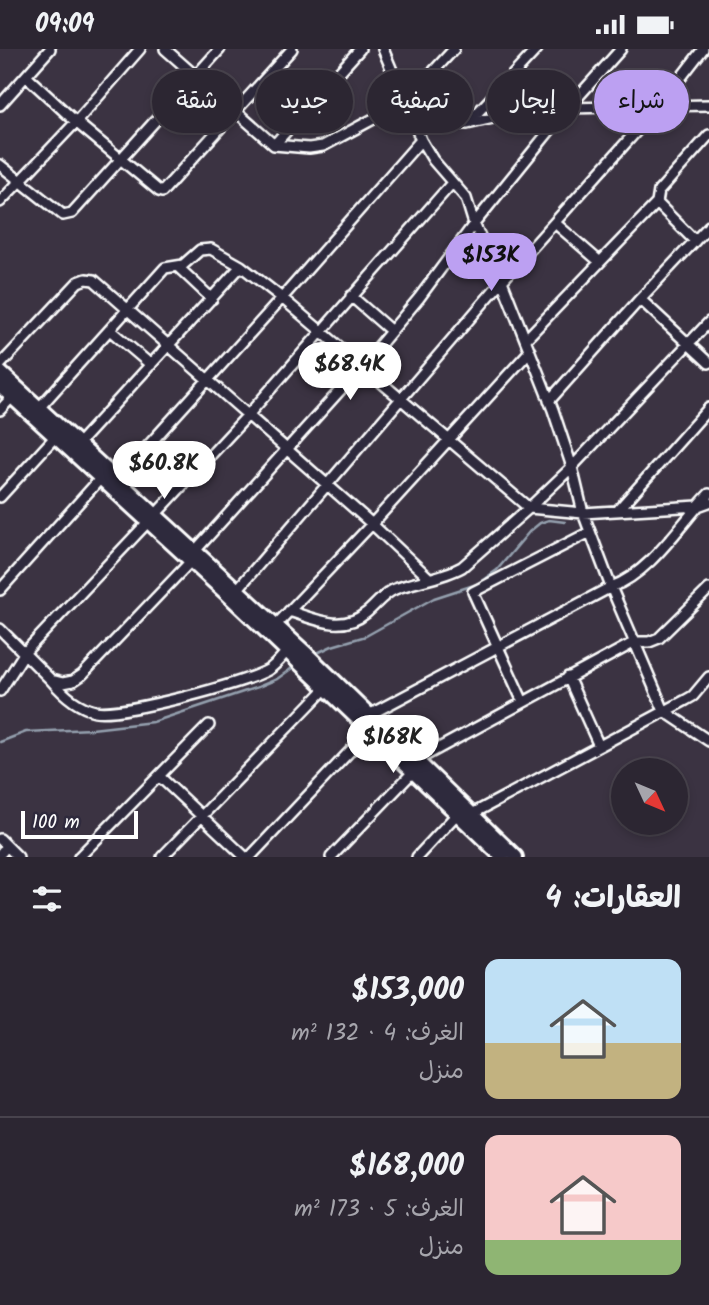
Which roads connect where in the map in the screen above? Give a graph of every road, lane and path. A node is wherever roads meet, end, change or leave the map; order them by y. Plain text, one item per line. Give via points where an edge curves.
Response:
1 (50, 49) edge
2 (140, 49) edge
3 (165, 49) edge
4 (220, 49) edge
5 (292, 49) edge
6 (360, 49) edge
7 (383, 49) edge
8 (454, 49) edge
9 (537, 49) edge
10 (621, 49) edge
11 (703, 49) edge
12 (191, 70) edge
13 (201, 70) edge
14 (392, 70) edge
15 (435, 70) edge
16 (687, 70) edge
17 (26, 76) junction
18 (580, 95) edge
19 (242, 103) edge
20 (0, 105) edge
21 (689, 105) edge
22 (709, 105) edge
23 (242, 116) edge
24 (473, 118) edge
25 (76, 122) junction
26 (367, 123) edge
27 (152, 124) edge
28 (215, 133) edge
29 (418, 133) edge
30 (548, 133) edge
31 (635, 133) edge
32 (709, 135) edge
33 (421, 140) junction
34 (274, 145) junction
35 (120, 159) junction
36 (0, 165) edge
37 (19, 181) junction
38 (452, 183) junction
39 (0, 202) edge
40 (657, 203) junction
41 (555, 223) junction
42 (474, 224) junction
43 (709, 226) edge
44 (695, 241) junction
45 (600, 262) junction
46 (177, 266) junction
47 (241, 266) junction
48 (502, 281) junction
49 (351, 296) junction
50 (282, 298) junction
51 (212, 299) junction
52 (640, 299) junction
53 (129, 310) junction
54 (709, 322) edge
55 (321, 330) junction
56 (110, 331) junction
57 (391, 331) junction
58 (526, 339) junction
59 (688, 344) junction
60 (169, 346) junction
61 (530, 351) junction
62 (709, 363) edge
63 (0, 365) edge
64 (151, 365) junction
65 (363, 365) junction
66 (0, 372) edge
67 (208, 380) junction
68 (0, 386) edge
69 (12, 397) junction
70 (400, 398) junction
71 (549, 401) junction
72 (39, 408) junction
73 (709, 408) edge
74 (0, 410) edge
75 (248, 415) junction
76 (55, 437) junction
77 (450, 441) junction
78 (78, 444) junction
79 (288, 449) junction
80 (572, 467) junction
81 (100, 479) junction
82 (117, 480) junction
83 (326, 485) junction
84 (709, 494) edge
85 (0, 497) edge
86 (709, 502) edge
87 (698, 506) junction
88 (529, 508) junction
89 (619, 509) junction
90 (583, 513) junction
91 (151, 519) junction
92 (372, 524) junction
93 (590, 531) junction
94 (192, 557) junction
95 (428, 577) junction
96 (611, 587) junction
97 (709, 589) edge
98 (0, 590) edge
99 (236, 590) junction
100 (289, 611) junction
101 (275, 626) junction
102 (0, 629) edge
103 (635, 642) junction
104 (497, 646) junction
105 (287, 651) junction
106 (24, 652) junction
107 (307, 662) junction
108 (568, 677) junction
109 (709, 677) edge
110 (51, 680) junction
111 (326, 688) junction
112 (0, 691) edge
113 (523, 702) junction
114 (664, 711) junction
115 (369, 715) junction
116 (209, 725) dead end
117 (370, 730) junction
118 (709, 741) edge
119 (599, 745) junction
120 (415, 766) junction
121 (159, 776) junction
122 (457, 814) junction
123 (472, 814) junction
124 (201, 816) junction
125 (4, 843) edge
126 (0, 854) edge
127 (84, 855) edge
128 (500, 856) edge
129 (18, 857) edge
130 (162, 857) edge
131 (247, 857) edge
132 (331, 857) edge
133 (417, 857) edge
134 (516, 857) edge

1 - 17 street
2 - 25 street
3 - 12 street
4 - 13 street
5 - 19 street
6 - 34 street
7 - 14 street
8 - 15 street
9 - 24 street
10 - 18 street
11 - 16 street
17 - 20 street
17 - 25 street
21 - 22 street
23 - 34 street
25 - 35 street
25 - 37 street
26 - 34 street via 323,146
27 - 35 street
28 - 35 street via 162,192
29 - 33 street
30 - 42 street
31 - 41 street
32 - 40 street via 659,191
33 - 38 street
33 - 50 street
35 - 37 street via 67,215
36 - 37 street
37 - 39 street
38 - 42 street via 466,198
38 - 49 street
40 - 44 street
40 - 45 street
41 - 45 street
41 - 48 street
42 - 48 street
42 - 57 street
43 - 44 street
44 - 52 street
45 - 58 street
46 - 47 street via 205,248
46 - 51 street
46 - 53 street via 165,268
47 - 50 street
47 - 51 street
48 - 58 street
48 - 70 street
49 - 55 street
49 - 57 street
50 - 55 street
50 - 67 street
51 - 60 street
52 - 59 street
52 - 71 street
53 - 56 street
53 - 60 street
53 - 63 street via 94,280 78,282
54 - 59 street
55 - 65 street
55 - 75 street
56 - 64 street
56 - 72 street
57 - 65 street
58 - 61 street
59 - 62 street
59 - 80 street
60 - 64 street
60 - 67 street
61 - 71 street
61 - 77 street
64 - 78 street
65 - 70 street
65 - 79 street
66 - 72 main road
67 - 75 street
67 - 82 street
68 - 69 main road
69 - 74 street
69 - 76 main road
70 - 77 street
70 - 83 street
71 - 80 street
72 - 78 main road
73 - 89 street
75 - 79 street
75 - 91 street
76 - 81 main road
76 - 85 street
77 - 88 street
77 - 92 street
78 - 82 main road
79 - 83 street
79 - 94 street
80 - 88 street
80 - 90 street
81 - 91 main road
81 - 98 street
82 - 91 main road
83 - 92 street
83 - 99 street
84 - 87 street
86 - 87 street
87 - 89 street
87 - 96 street via 639,572
88 - 90 street
88 - 95 street via 461,567
89 - 90 street
90 - 93 street
91 - 94 main road
91 - 106 street
92 - 95 street
92 - 100 street
93 - 96 street
93 - 104 street via 473,592
94 - 99 main road
94 - 105 main road
94 - 110 street via 82,675 63,683
95 - 100 street via 391,591 366,614 346,623 326,623
96 - 103 street
96 - 104 street
97 - 103 street via 659,638
99 - 101 main road
100 - 101 street
101 - 107 main road
102 - 106 street
103 - 108 street
103 - 114 street
104 - 113 street
104 - 115 street
105 - 107 main road
105 - 110 street via 270,669 247,678 121,710 95,711
106 - 110 street
106 - 112 street
107 - 111 main road
107 - 115 main road
108 - 113 street
108 - 119 street
109 - 114 street via 693,695
111 - 117 main road
111 - 124 street
113 - 120 street
114 - 118 street
114 - 119 street
115 - 120 main road
116 - 121 street
117 - 120 main road
117 - 131 street
119 - 123 street
120 - 122 main road
120 - 123 main road
120 - 132 street
121 - 124 street
121 - 127 street
122 - 128 main road
122 - 133 street
123 - 134 main road
124 - 130 street
124 - 131 street
125 - 126 street
125 - 129 street

